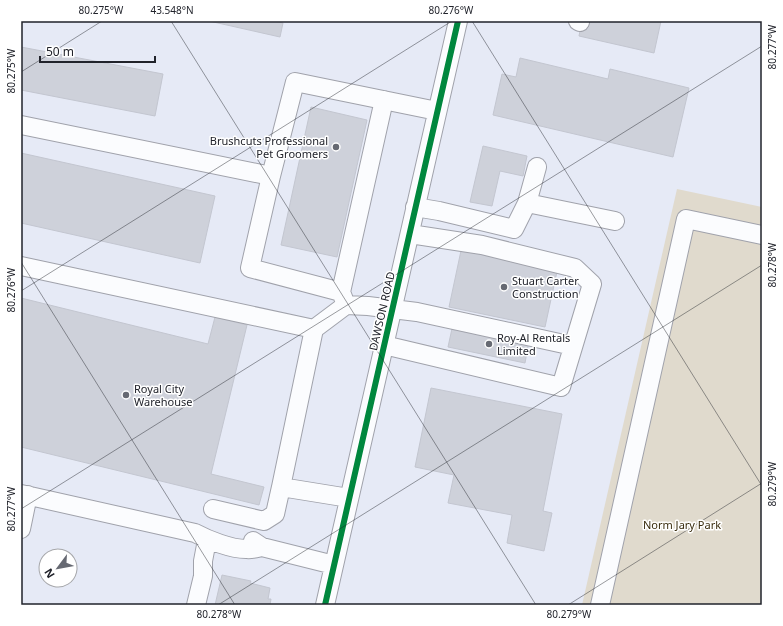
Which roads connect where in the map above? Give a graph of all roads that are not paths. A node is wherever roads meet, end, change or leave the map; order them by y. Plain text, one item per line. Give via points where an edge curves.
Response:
1 (458, 21) edge
2 (384, 100) junction
3 (437, 111) junction
4 (21, 125) edge
5 (537, 167) dead end
6 (271, 176) junction
7 (527, 203) junction
8 (416, 207) junction
9 (615, 221) dead end
10 (410, 234) junction
11 (762, 235) edge
12 (21, 266) edge
13 (343, 299) junction
14 (392, 309) junction
15 (314, 329) junction
16 (384, 345) junction
17 (573, 346) junction
18 (281, 487) junction
19 (25, 494) edge
20 (349, 498) junction
21 (213, 509) dead end
22 (21, 529) edge
23 (201, 536) junction
24 (334, 565) junction
25 (196, 605) edge
26 (325, 605) edge
27 (600, 605) edge

1 - 3 street, DAWSON ROAD
2 - 3 street
2 - 6 street via 295,82
2 - 13 street
3 - 8 street, DAWSON ROAD
4 - 6 street
5 - 7 street
6 - 13 street via 250,268
7 - 8 street via 514,229
7 - 9 street
8 - 10 street, DAWSON ROAD
10 - 14 street, DAWSON ROAD
10 - 17 street via 482,245 574,268 592,284
11 - 27 street via 686,219
12 - 15 street
13 - 14 street
13 - 15 street
14 - 16 street, DAWSON ROAD
14 - 17 street via 417,312
15 - 18 street
16 - 17 street via 561,387
16 - 20 street, DAWSON ROAD
18 - 20 street
18 - 21 street via 274,514 264,521
19 - 22 street
19 - 23 street
20 - 24 street, DAWSON ROAD
23 - 24 street via 247,549 262,547
23 - 25 street via 203,576
24 - 26 street, DAWSON ROAD

